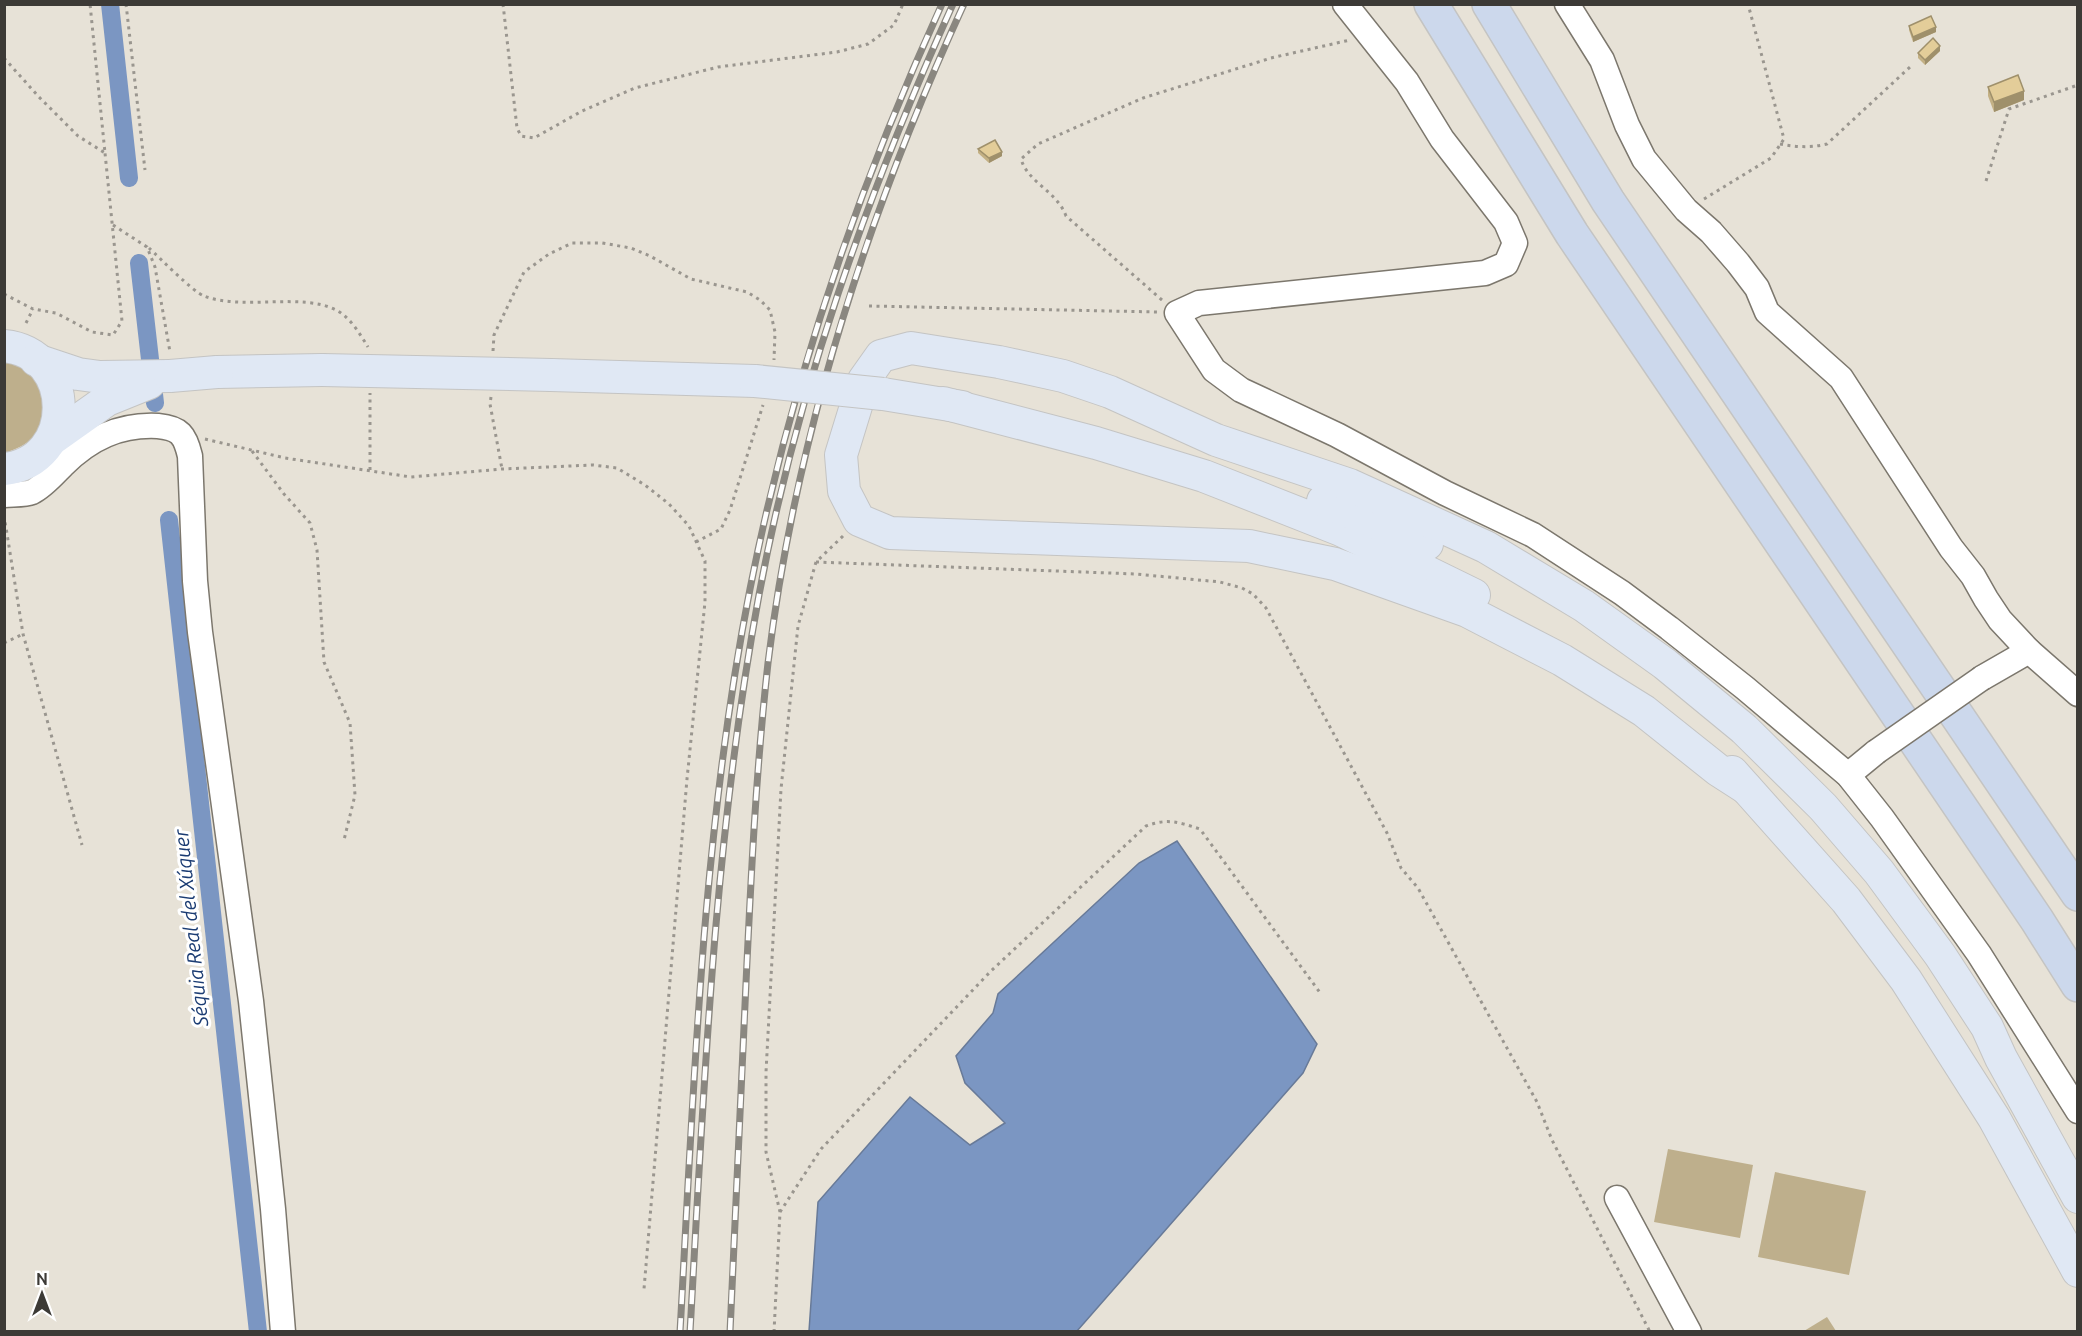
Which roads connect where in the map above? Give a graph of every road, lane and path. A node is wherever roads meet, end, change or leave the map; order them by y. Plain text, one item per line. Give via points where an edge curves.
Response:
1 (90, 4) edge
2 (126, 4) edge
3 (503, 4) edge
4 (903, 4) edge
5 (1345, 4) edge
6 (1431, 4) edge
7 (1488, 4) edge
8 (1567, 4) edge
9 (1748, 4) edge
10 (1368, 35) junction
11 (4, 58) edge
12 (1910, 67) dead end
13 (2078, 86) edge
14 (1780, 144) junction
15 (105, 153) junction
16 (145, 170) dead end
17 (1986, 182) dead end
18 (1686, 210) junction
19 (113, 225) junction
20 (147, 247) junction
21 (4, 294) edge
22 (869, 306) dead end
23 (33, 309) junction
24 (1177, 313) junction
25 (26, 323) dead end
26 (4, 346) edge
27 (369, 348) dead end
28 (36, 360) junction
29 (171, 367) junction
30 (124, 385) junction
31 (370, 387) dead end
32 (943, 403) junction
33 (176, 430) junction
34 (51, 439) junction
35 (251, 450) junction
36 (4, 469) edge
37 (370, 470) junction
38 (4, 495) edge
39 (4, 515) edge
40 (859, 520) junction
41 (816, 562) junction
42 (23, 634) junction
43 (4, 643) edge
44 (2029, 651) junction
45 (2078, 694) edge
46 (1848, 775) junction
47 (1746, 788) junction
48 (344, 840) dead end
49 (82, 844) dead end
50 (2078, 894) edge
51 (2078, 985) edge
52 (1321, 994) dead end
53 (2001, 1058) junction
54 (2078, 1111) edge
55 (2078, 1197) edge
56 (1617, 1198) dead end
57 (780, 1212) junction
58 (2078, 1271) edge
59 (644, 1289) dead end
60 (283, 1332) edge
61 (774, 1332) edge
62 (1650, 1332) edge
63 (1689, 1332) edge

1 - 15 path
2 - 16 path
3 - 4 path via 517,128 521,136 534,138 635,88 718,67 837,52 868,44 894,25
5 - 10 street
6 - 51 highway via 1572,234
7 - 50 highway via 1608,201
8 - 18 street via 1602,60 1644,159
9 - 14 path via 1784,139
10 - 24 path via 1271,58 1143,98 1038,144 1021,159 1024,170 1051,192 1066,216
10 - 24 street via 1407,82 1442,139 1506,222 1515,243 1506,264 1485,273 1199,303
11 - 15 path via 78,136
12 - 14 path via 1827,144
13 - 17 path via 2009,109
14 - 18 path via 1771,158
15 - 19 path
18 - 44 street via 1712,232 1738,263 1757,288 1767,312 1841,378 1990,606
19 - 20 path
19 - 23 path via 122,321 113,335 92,332 56,313
20 - 27 path via 201,295 221,301 317,303 337,310 357,328
20 - 29 path via 155,267
21 - 23 path
22 - 24 path
23 - 25 path
24 - 46 street via 1214,370 1241,390 1533,535 1670,628
26 - 28 main road
28 - 30 main road
28 - 34 main road via 54,382 60,401 59,420
29 - 30 main road
29 - 32 main road, bridge via 217,372 322,370 755,381
30 - 34 main road
31 - 37 path
32 - 47 main road via 1204,476 1341,530 1472,594 1567,649 1648,703 1724,761
32 - 53 main road via 1100,431 1209,462 1356,513 1480,566 1578,620 1660,674 1740,736 1818,813 1934,959 1978,1030
33 - 35 path
33 - 38 street via 137,425 97,437 32,492
33 - 60 street via 186,439 190,456 200,632 251,1001
34 - 36 main road via 28,462
35 - 37 path
35 - 48 path via 310,523 317,550 324,662 350,723 355,795
37 - 59 path via 411,477 593,465 617,468 669,504 689,526 705,561 705,602
39 - 42 path
40 - 41 path
40 - 47 main road via 890,533 1249,546 1335,564 1467,611 1562,660 1644,711
40 - 53 main road via 844,491 841,455 864,380 881,356 911,348 1063,376 1110,392 1216,440 1350,485 1486,548 1584,606 1665,664 1744,729 1823,807 1880,872 1940,955 1987,1027
41 - 57 path via 798,626 781,789 766,1072 766,1152
41 - 62 path via 1136,574 1220,582 1253,594 1266,608 1387,833 1401,868 1418,888 1537,1102 1552,1140
42 - 43 path
42 - 49 path
44 - 45 street
44 - 46 street, bridge via 1982,678
46 - 54 street via 1979,954
47 - 58 main road via 1839,892 1906,980 1994,1118
52 - 57 path via 1200,829 1163,820 1146,826 991,971 821,1149
53 - 55 main road
56 - 63 street
57 - 61 path

